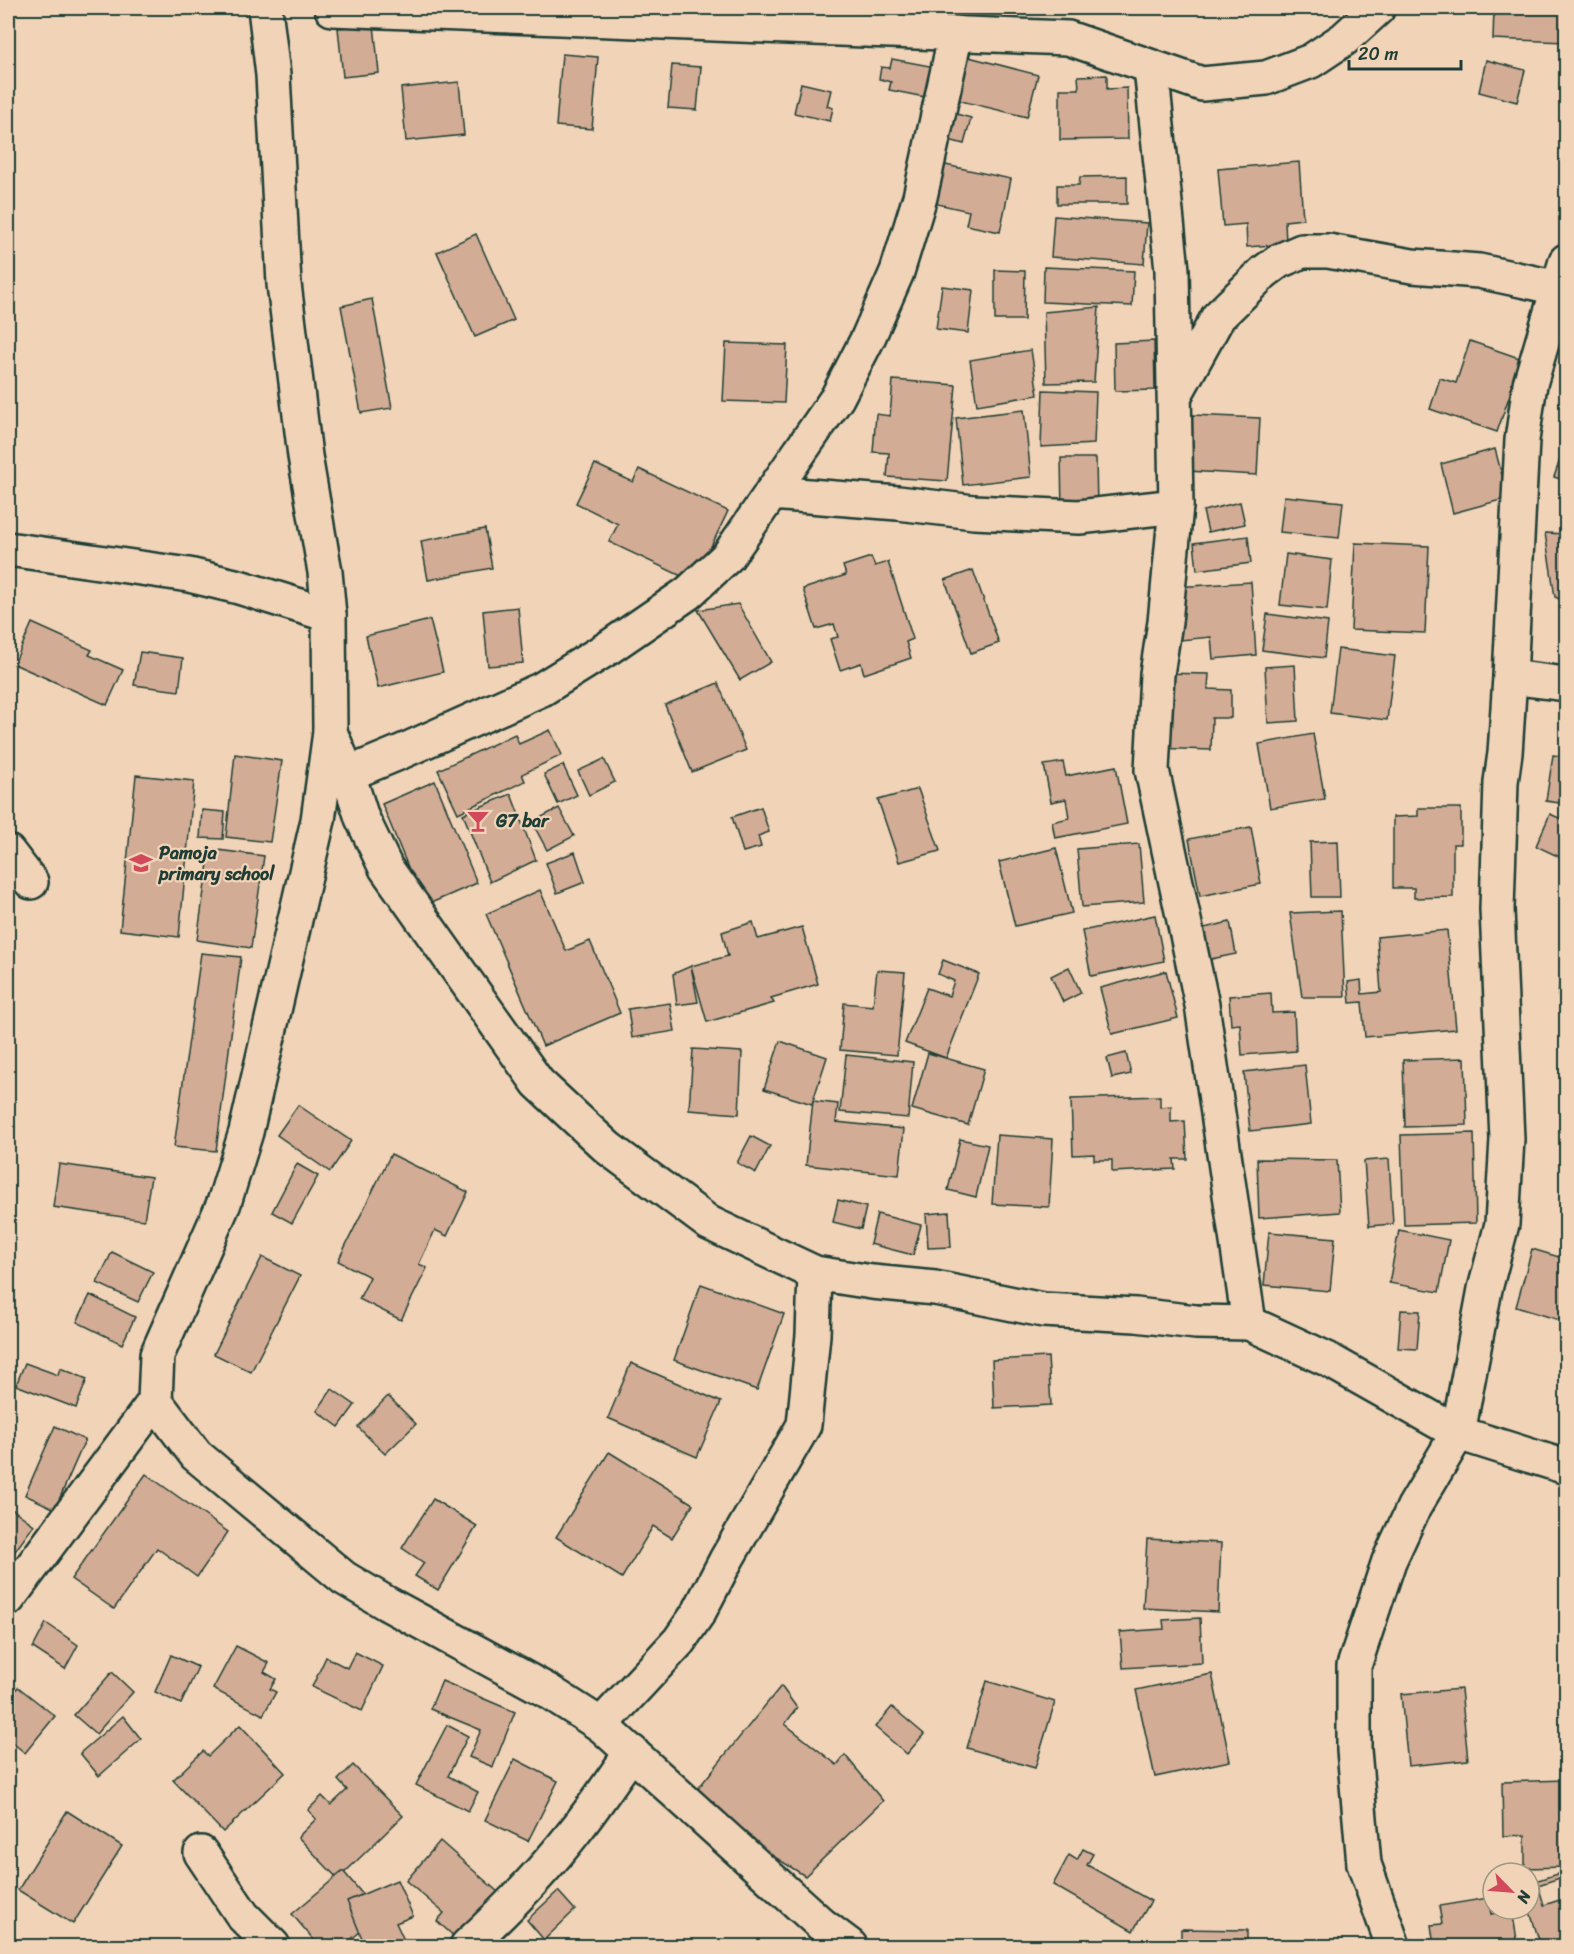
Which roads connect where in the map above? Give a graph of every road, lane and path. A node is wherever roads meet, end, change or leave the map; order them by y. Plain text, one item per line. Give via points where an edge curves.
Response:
1 (265, 8) edge
2 (1378, 8) edge
3 (333, 9) dead end
4 (578, 13) edge
5 (698, 15) edge
6 (904, 20) edge
7 (956, 33) junction
8 (1151, 68) junction
9 (1562, 275) edge
10 (1175, 395) junction
11 (771, 493) junction
12 (1176, 506) junction
13 (8, 549) edge
14 (329, 615) junction
15 (1510, 677) junction
16 (1566, 684) edge
17 (330, 732) junction
18 (348, 774) junction
19 (8, 852) edge
20 (31, 882) dead end
21 (814, 1273) junction
22 (1249, 1323) junction
23 (155, 1401) junction
24 (1458, 1433) junction
25 (1566, 1467) edge
26 (8, 1599) edge
27 (600, 1725) junction
28 (632, 1752) junction
29 (201, 1853) dead end
30 (273, 1947) edge
31 (467, 1947) edge
32 (850, 1947) edge
33 (1393, 1947) edge

1 - 14 street via 273,75 284,284
2 - 8 street via 1344,39 1311,61 1266,78 1202,84
3 - 4 street
4 - 5 street
5 - 6 street via 818,27
6 - 7 street
7 - 8 street via 1068,38
7 - 11 street via 920,196 897,272 837,398
8 - 10 street via 1172,270
9 - 10 street via 1412,266 1328,251 1302,251 1264,272 1218,317
9 - 15 street via 1530,384 1522,440
10 - 12 street
11 - 12 street via 1079,518
11 - 18 street via 728,555 705,579 608,648 542,689
12 - 22 street via 1157,674 1152,770 1202,1005
13 - 14 street via 189,575
14 - 17 street
15 - 16 street
15 - 24 street via 1497,909 1507,1139 1502,1224 1485,1289
17 - 18 street
17 - 23 street via 318,820 246,1132 224,1203 157,1355
18 - 21 street via 362,818 386,868 538,1083 608,1148 709,1223
19 - 20 street
21 - 22 street via 935,1288 1043,1310
21 - 27 street via 813,1335 804,1425 699,1612 679,1641
22 - 24 street via 1327,1359
23 - 26 street
23 - 27 street via 196,1455 344,1578 548,1691
24 - 25 street
24 - 33 street via 1414,1507 1389,1561 1354,1666 1354,1750 1364,1864
27 - 28 street
28 - 31 street via 575,1831
28 - 32 street
29 - 30 street via 243,1916

